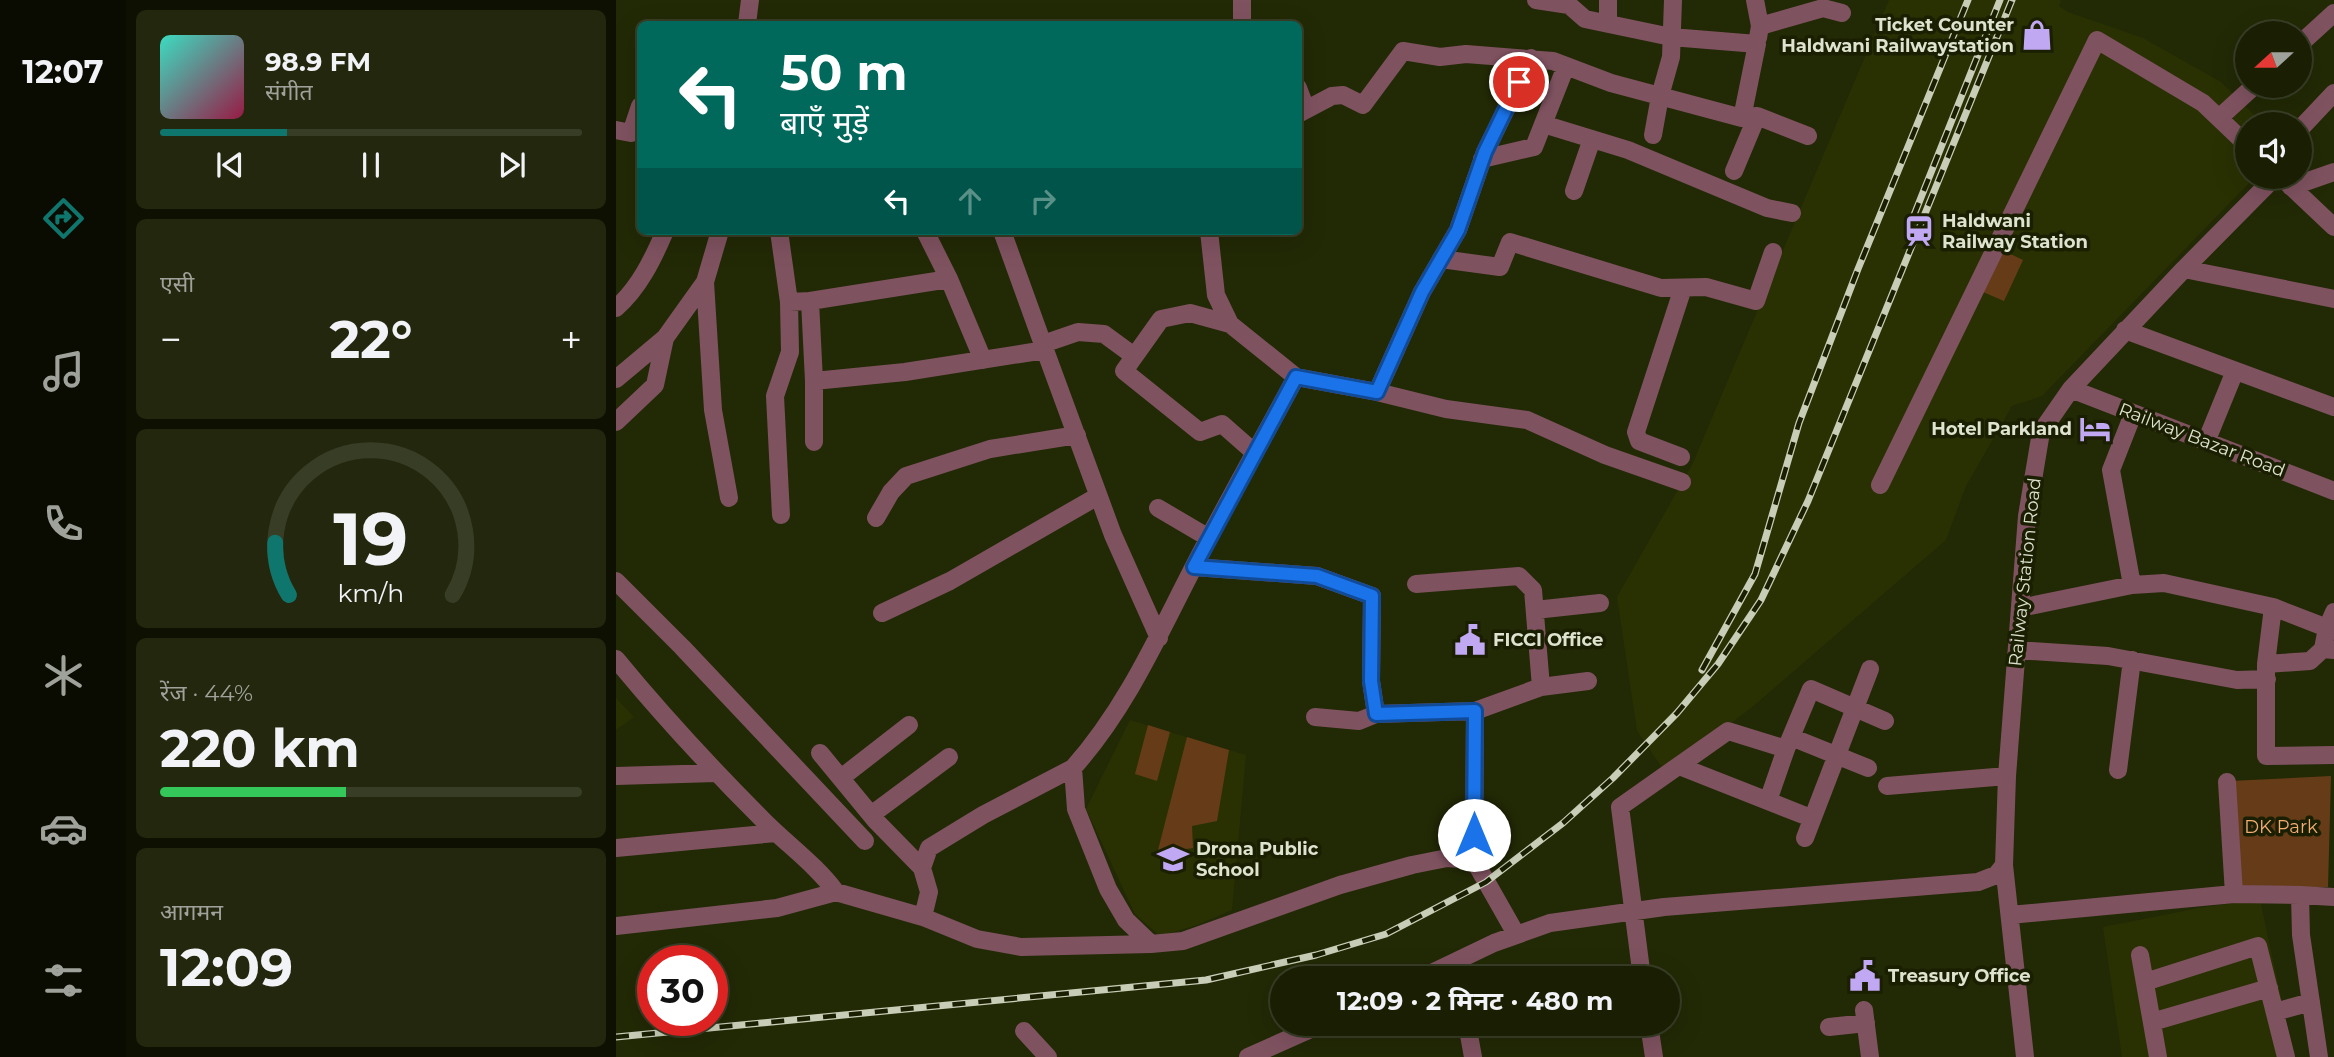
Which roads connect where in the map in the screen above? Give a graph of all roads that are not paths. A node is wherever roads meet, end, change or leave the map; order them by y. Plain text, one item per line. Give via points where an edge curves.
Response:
1 (750, 0) edge
2 (1242, 0) edge
3 (1536, 0) edge
4 (1608, 0) edge
5 (1673, 0) edge
6 (1755, 0) edge
7 (1842, 13) dead end
8 (2334, 13) edge
9 (747, 21) edge
10 (1242, 21) edge
11 (1608, 24) junction
12 (2312, 33) edge
13 (1759, 35) junction
14 (1671, 37) junction
15 (1531, 58) junction
16 (1566, 66) junction
17 (2334, 93) edge
18 (1660, 96) junction
19 (2241, 98) edge
20 (1302, 112) edge
21 (637, 115) edge
22 (1749, 117) junction
23 (2312, 117) edge
24 (2219, 118) junction
25 (1543, 124) junction
26 (616, 130) edge
27 (2235, 133) edge
28 (1653, 135) dead end
29 (1808, 136) dead end
30 (1592, 139) junction
31 (1482, 159) junction
32 (1734, 171) dead end
33 (2334, 172) edge
34 (2312, 177) edge
35 (2263, 189) edge
36 (2293, 189) edge
37 (1574, 191) dead end
38 (1792, 213) dead end
39 (2334, 227) edge
40 (662, 235) edge
41 (719, 235) edge
42 (780, 235) edge
43 (927, 235) edge
44 (1003, 235) edge
45 (1209, 235) edge
46 (1773, 252) dead end
47 (1441, 259) junction
48 (2183, 268) junction
49 (949, 279) junction
50 (705, 282) junction
51 (1683, 288) junction
52 (2334, 299) edge
53 (810, 301) junction
54 (789, 302) junction
55 (616, 308) edge
56 (1230, 324) junction
57 (2125, 330) junction
58 (665, 338) junction
59 (1044, 347) junction
60 (1134, 356) junction
61 (983, 360) junction
62 (2235, 371) junction
63 (1296, 377) junction
64 (616, 379) edge
65 (814, 381) junction
66 (2071, 389) junction
67 (1377, 392) junction
68 (2334, 407) edge
69 (2133, 414) junction
70 (616, 422) edge
71 (1077, 435) junction
72 (814, 442) dead end
73 (2206, 442) junction
74 (1255, 453) junction
75 (1681, 457) dead end
76 (1682, 482) dead end
77 (1880, 485) dead end
78 (2334, 491) edge
79 (1098, 496) junction
80 (729, 498) dead end
81 (1158, 508) dead end
82 (781, 515) dead end
83 (876, 519) dead end
84 (1209, 538) junction
85 (1194, 567) junction
86 (616, 581) edge
87 (1416, 584) dead end
88 (2133, 585) junction
89 (1600, 603) dead end
90 (2273, 607) junction
91 (2020, 608) junction
92 (1535, 610) junction
93 (882, 613) dead end
94 (2330, 620) edge
95 (1159, 638) junction
96 (2017, 650) junction
97 (2329, 650) edge
98 (616, 659) edge
99 (2132, 660) junction
100 (1870, 669) dead end
101 (2267, 672) junction
102 (1588, 681) dead end
103 (1541, 687) junction
104 (1856, 709) junction
105 (1475, 711) junction
106 (1376, 714) junction
107 (1315, 717) dead end
108 (1885, 721) dead end
109 (909, 724) dead end
110 (1789, 743) junction
111 (820, 753) dead end
112 (1836, 755) junction
113 (2334, 755) edge
114 (948, 757) dead end
115 (1679, 766) junction
116 (1073, 768) junction
117 (1868, 768) dead end
118 (2118, 770) dead end
119 (716, 772) junction
120 (616, 776) edge
121 (2007, 776) junction
122 (841, 778) junction
123 (2227, 782) dead end
124 (1887, 786) dead end
125 (1768, 801) junction
126 (872, 816) junction
127 (1811, 818) junction
128 (776, 833) junction
129 (1805, 838) dead end
130 (865, 841) dead end
131 (616, 848) edge
132 (1474, 860) junction
133 (2004, 866) junction
134 (922, 868) junction
135 (2334, 888) edge
136 (836, 892) junction
137 (2234, 894) junction
138 (2317, 896) edge
139 (1632, 912) junction
140 (2010, 915) junction
141 (923, 917) junction
142 (616, 926) edge
143 (1516, 934) junction
144 (1151, 944) junction
145 (2140, 955) dead end
146 (1464, 966) edge
147 (1640, 966) edge
148 (2145, 982) junction
149 (2269, 988) junction
150 (2311, 1002) junction
151 (2275, 1012) junction
152 (2152, 1022) junction
153 (1829, 1027) dead end
154 (1024, 1031) dead end
155 (1303, 1036) edge
156 (1469, 1036) edge
157 (1651, 1036) edge
158 (1280, 1051) edge
159 (2324, 1055) edge
160 (1048, 1057) edge
161 (1248, 1057) edge
162 (1473, 1057) edge
163 (1654, 1057) edge
164 (1870, 1057) edge
165 (2025, 1057) edge
166 (2158, 1057) edge
167 (2286, 1057) edge

1 - 9 street
2 - 10 street
3 - 11 street via 1569,5 1585,19
4 - 11 street
5 - 14 street
6 - 13 street
7 - 13 street via 1823,8
8 - 12 street
11 - 14 street
13 - 14 street
13 - 22 street
14 - 18 street via 1671,57
15 - 16 street
15 - 20 street via 1440,57 1403,51 1363,105 1343,95 1332,96
15 - 31 street
16 - 18 street
16 - 25 street
17 - 23 street
18 - 22 street
18 - 28 street
19 - 24 street
21 - 26 street via 631,133
22 - 29 street
22 - 32 street
24 - 27 street
24 - 77 street via 2203,103 2097,40
25 - 30 street
25 - 31 street via 1534,147
30 - 37 street
30 - 38 street via 1767,208
31 - 47 street via 1458,230
33 - 34 street
35 - 48 street, Railway Station Road
36 - 39 street
40 - 55 street via 630,296
41 - 50 street
42 - 54 street
43 - 49 street
44 - 59 street
45 - 56 street via 1216,295
46 - 51 street via 1756,301 1706,287
47 - 51 street via 1500,267 1510,242 1661,288
47 - 67 street
48 - 52 street
48 - 57 street, Railway Station Road
49 - 53 street
49 - 61 street
50 - 58 street
50 - 80 street via 713,410
51 - 75 street via 1636,432 1639,441
53 - 54 street
53 - 65 street
54 - 82 street via 790,352 775,396
56 - 60 street via 1190,313 1161,319
56 - 63 street
57 - 62 street
57 - 66 street, Railway Station Road
58 - 64 street
58 - 70 street via 654,385
59 - 60 street via 1078,332 1104,334
59 - 61 street
59 - 71 street
60 - 74 street via 1124,371 1200,432 1222,424
61 - 65 street
62 - 68 street
62 - 73 street
63 - 67 street
63 - 74 street
65 - 72 street
66 - 69 street, Railway Bazar Road
66 - 91 street, Railway Station Road via 2042,432 2026,516
67 - 76 street via 1446,409 1527,420 1605,455
69 - 73 street, Railway Bazar Road
69 - 88 street via 2110,470
71 - 79 street
71 - 83 street via 990,449 906,476
73 - 78 street, Railway Bazar Road
74 - 84 street
79 - 93 street via 950,581
79 - 95 street
81 - 84 street
84 - 85 street
85 - 95 street
85 - 106 street via 1317,576 1372,596 1371,681
86 - 130 street
87 - 92 street via 1519,576 1534,590
88 - 90 street via 2164,583
88 - 91 street
89 - 92 street
90 - 94 street
90 - 101 street
91 - 96 street, Railway Station Road
92 - 103 street
94 - 97 street
95 - 116 street via 1096,742
96 - 99 street
96 - 121 street, Railway Station Road
97 - 101 street via 2310,661
98 - 119 street
99 - 101 street via 2237,680
99 - 118 street
100 - 104 street
101 - 113 street via 2266,756
102 - 103 street
103 - 105 street
104 - 108 street
104 - 110 street via 1811,689
104 - 112 street
105 - 106 street
105 - 132 street
106 - 107 street via 1359,720
109 - 122 street
110 - 112 street
110 - 115 street via 1728,732
110 - 125 street
111 - 122 street
112 - 117 street
112 - 127 street
114 - 126 street
115 - 125 street
115 - 139 street via 1620,807
116 - 134 street via 929,848
116 - 144 street via 1076,809 1108,889 1126,920
119 - 120 street
119 - 128 street
121 - 124 street
121 - 133 street, Railway Station Road
122 - 126 street
123 - 137 street
125 - 127 street
126 - 134 street
127 - 129 street
128 - 131 street
128 - 136 street
132 - 143 street
132 - 144 street via 1447,858 1412,865 1340,885 1183,941
133 - 139 street via 1978,882
133 - 140 street, Railway Station Road
134 - 141 street via 929,892
135 - 138 street
136 - 141 street
136 - 142 street via 777,908
137 - 138 street
137 - 140 street
138 - 150 street via 2301,934
139 - 143 street via 1550,923
139 - 147 street
140 - 165 street, Railway Station Road
141 - 144 street via 977,939 1021,947
143 - 146 street
145 - 148 street
148 - 149 street via 2258,946
148 - 152 street
149 - 151 street
149 - 152 street
150 - 151 street
150 - 159 street
151 - 167 street
152 - 166 street
153 - 164 street via 1865,1017
154 - 160 street
155 - 158 street
156 - 162 street
157 - 163 street
158 - 161 street

